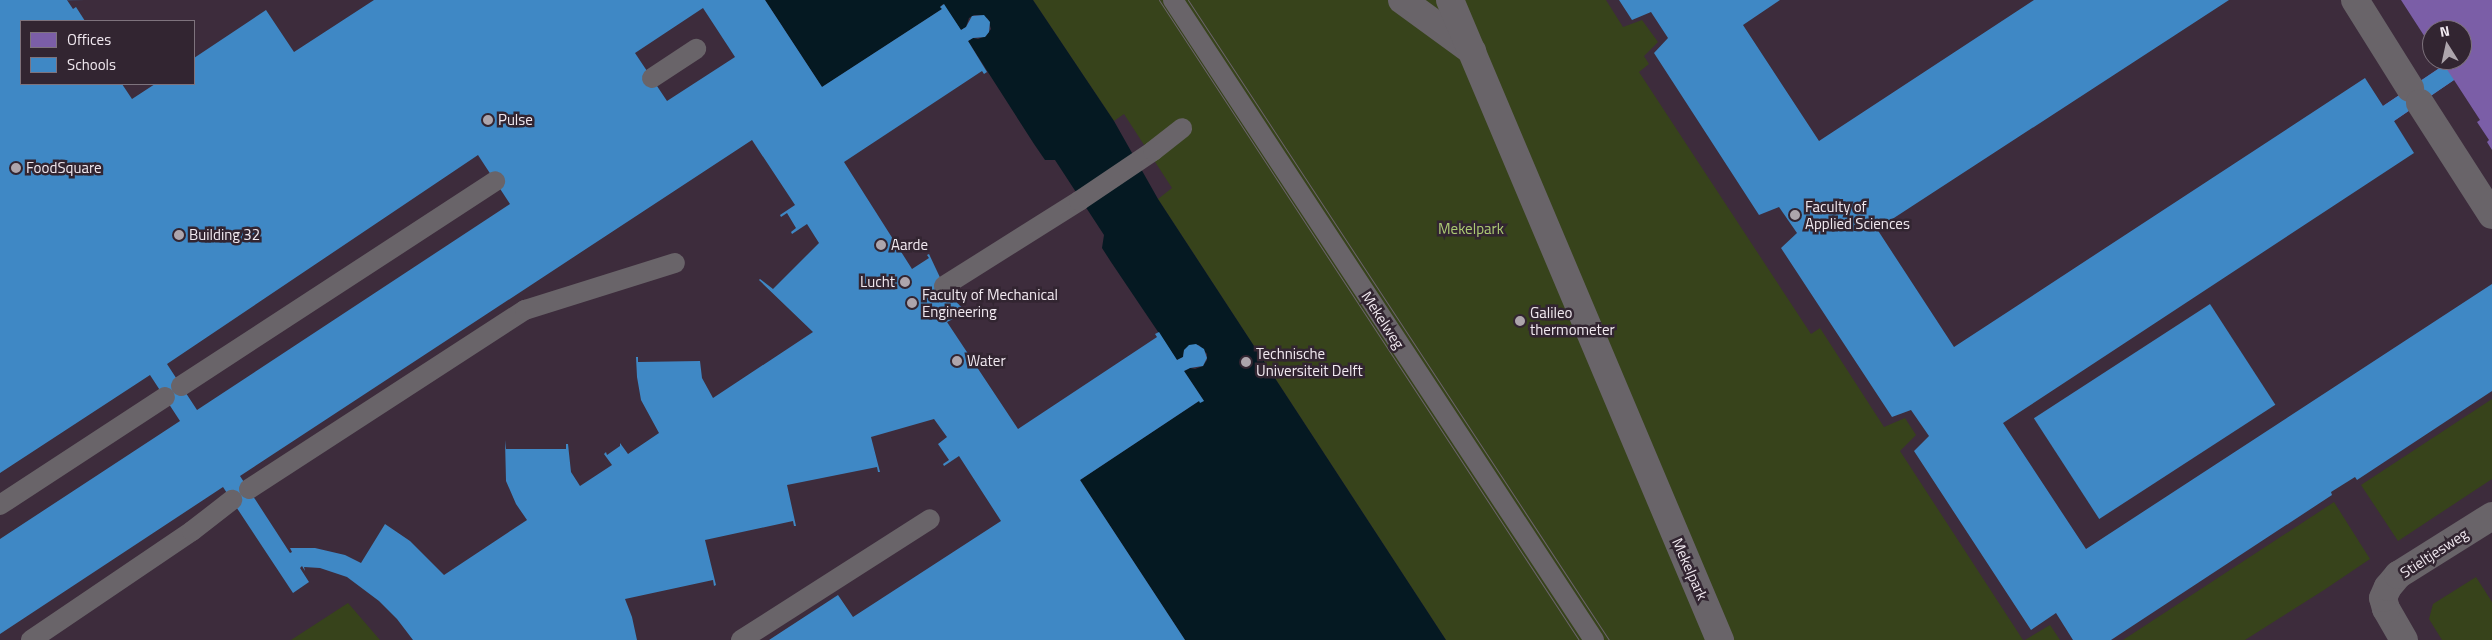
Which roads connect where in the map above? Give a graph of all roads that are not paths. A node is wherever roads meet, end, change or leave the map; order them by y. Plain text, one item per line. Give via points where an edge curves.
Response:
1 (1173, 0) edge
2 (1402, 0) edge
3 (1450, 0) edge
4 (2355, 0) edge
5 (696, 49) dead end
6 (1473, 52) junction
7 (652, 78) dead end
8 (1182, 128) dead end
9 (495, 181) dead end
10 (2492, 215) edge
11 (674, 262) dead end
12 (944, 286) dead end
13 (181, 386) dead end
14 (165, 397) dead end
15 (0, 505) edge
16 (2492, 516) edge
17 (930, 519) dead end
18 (30, 640) edge
19 (741, 640) edge
20 (1594, 640) edge
21 (1720, 640) edge
22 (2404, 640) edge

1 - 20 lane, Mekelweg
2 - 6 street
3 - 6 street, Mekelpark
4 - 10 street
5 - 7 lane
6 - 21 street, Mekelpark via 1495,111
8 - 12 lane via 1079,201
9 - 13 lane
11 - 18 lane via 525,310 241,495
14 - 15 lane
16 - 22 street, Stieltjesweg via 2398,575 2388,587 2383,598
17 - 19 lane

